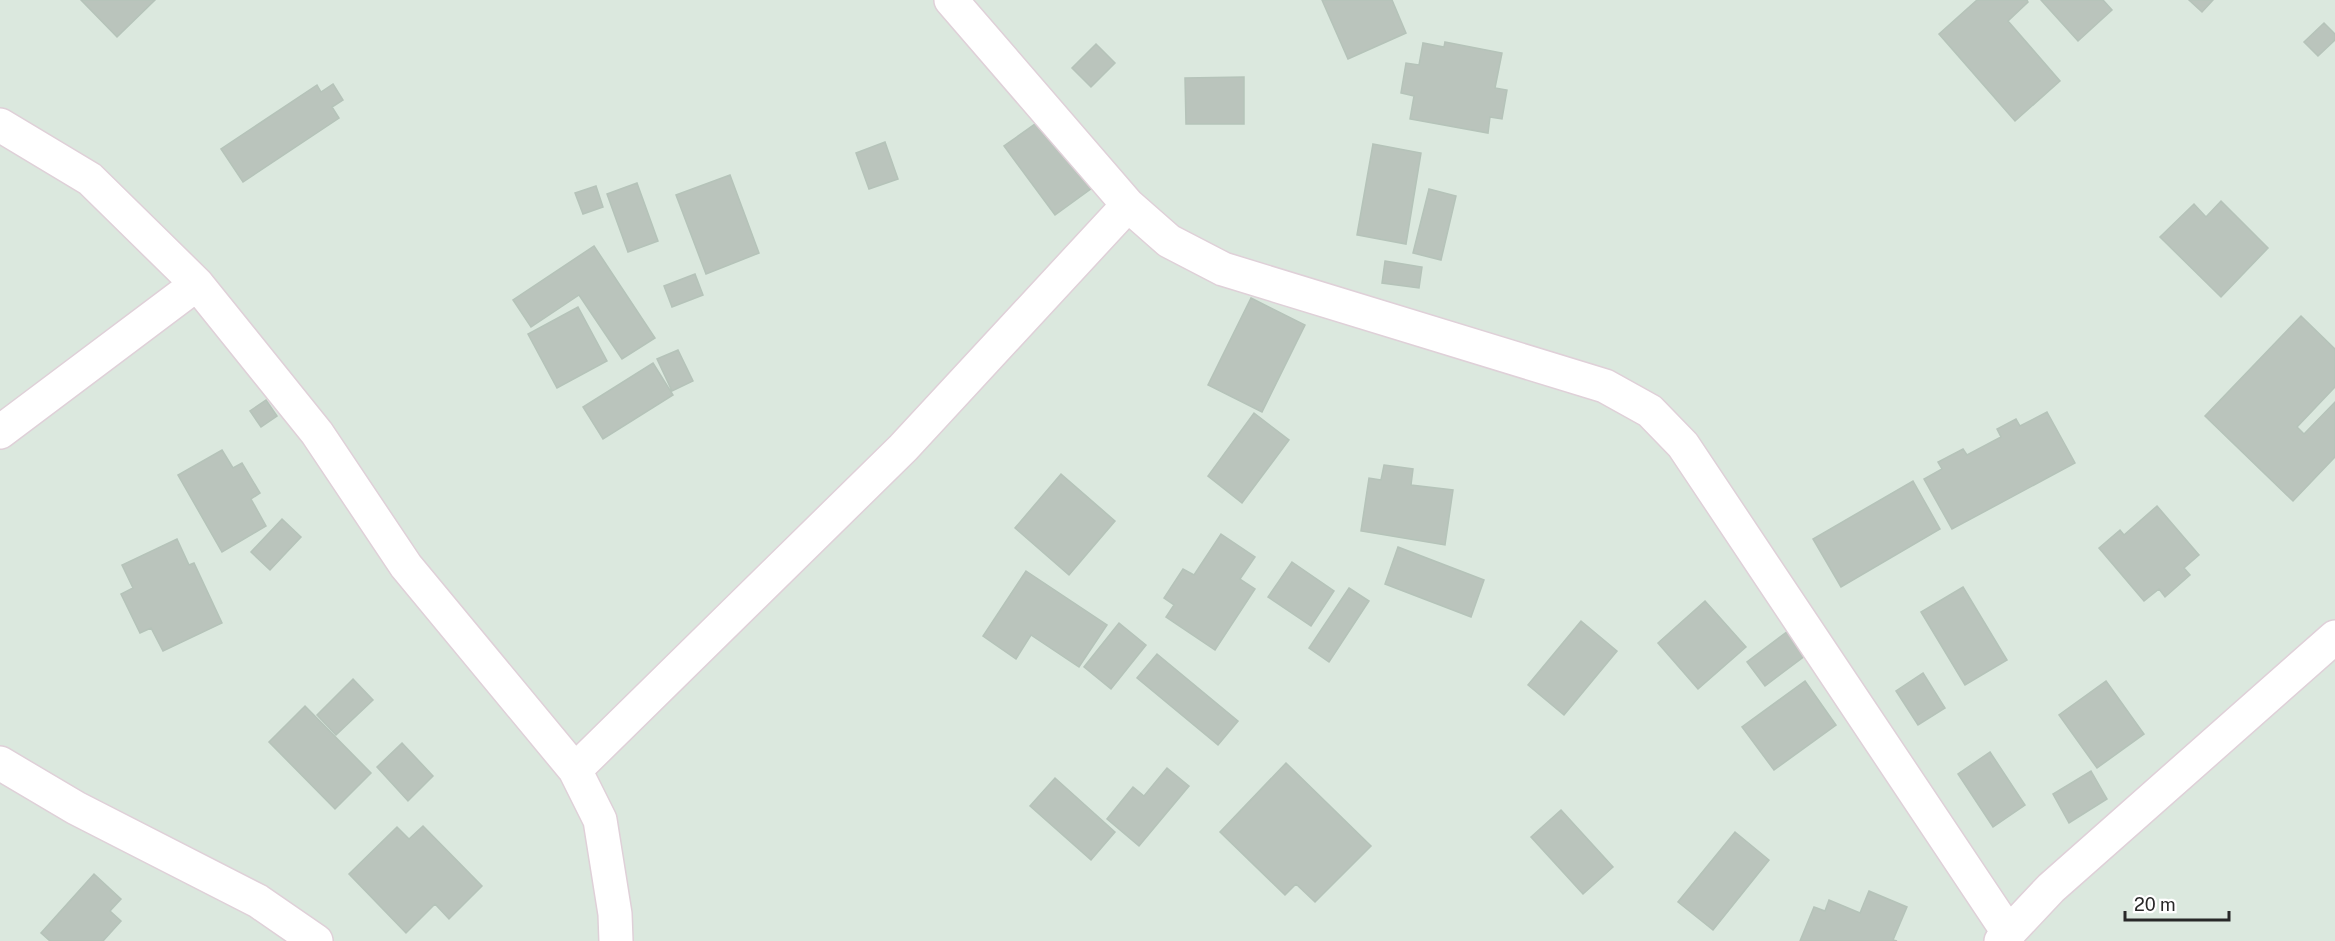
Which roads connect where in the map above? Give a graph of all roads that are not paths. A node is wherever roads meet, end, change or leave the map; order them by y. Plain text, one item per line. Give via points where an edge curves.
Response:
1 (951, 0) edge
2 (0, 125) edge
3 (1128, 205) junction
4 (197, 284) junction
5 (0, 432) edge
6 (2335, 637) edge
7 (0, 763) edge
8 (575, 770) junction
9 (2004, 937) edge
10 (316, 941) edge
11 (616, 941) edge

1 - 3 street
2 - 4 street via 90,178
3 - 8 street via 903,448
3 - 9 street via 1169,241 1223,269 1605,386 1650,411 1683,445
4 - 5 street
4 - 8 street via 317,433 406,567
6 - 9 street via 2051,888
7 - 10 street via 76,808 258,902
8 - 11 street via 600,820

